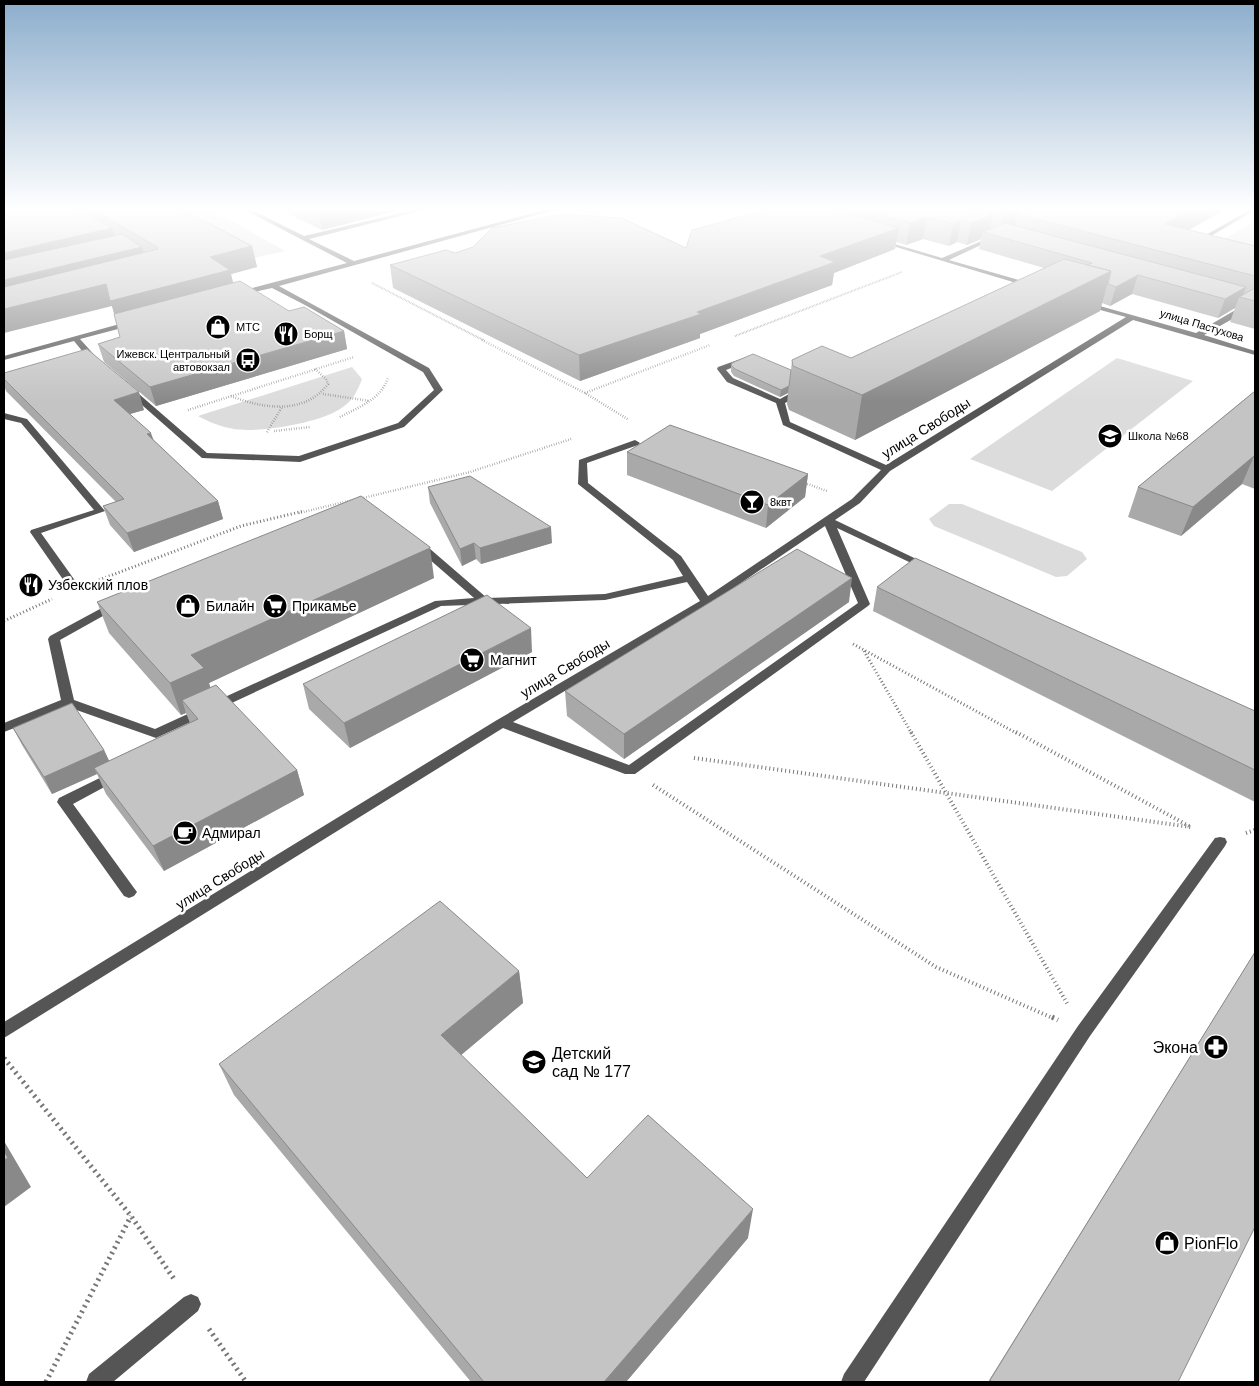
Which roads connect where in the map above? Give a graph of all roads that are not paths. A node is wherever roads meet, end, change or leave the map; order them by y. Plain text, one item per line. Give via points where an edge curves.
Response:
1 (317, 273) edge
2 (986, 273) edge
3 (1024, 284) junction
4 (272, 285) junction
5 (1013, 290) edge
6 (1042, 290) edge
7 (235, 295) edge
8 (1078, 300) edge
9 (1241, 303) edge
10 (1253, 306) edge
11 (1132, 317) junction
12 (141, 321) edge
13 (1197, 336) junction
14 (75, 338) junction
15 (1255, 353) edge
16 (4, 358) edge
17 (748, 358) edge
18 (101, 366) edge
19 (121, 383) edge
20 (815, 385) edge
21 (780, 402) junction
22 (4, 416) edge
23 (635, 443) dead end
24 (887, 469) junction
25 (828, 520) junction
26 (406, 534) edge
27 (938, 571) edge
28 (690, 578) junction
29 (75, 589) road end
30 (129, 597) edge
31 (484, 601) junction
32 (706, 602) junction
33 (68, 702) junction
34 (502, 723) junction
35 (4, 728) edge
36 (156, 734) junction
37 (144, 749) edge
38 (125, 770) edge
39 (1220, 842) road end
40 (129, 892) dead end
41 (4, 1031) edge
42 (192, 1304) road end
43 (97, 1382) edge
44 (852, 1382) edge

1 - 4 street
2 - 3 street
3 - 5 street
3 - 6 street
4 - 7 street
4 - 19 street via 426,370 439,390 401,425 300,459 205,456
8 - 11 street, улица Пастухова
9 - 10 street
10 - 13 street
11 - 13 street, улица Пастухова
11 - 24 street, улица Свободы
12 - 14 street
13 - 15 street, улица Пастухова
14 - 16 street
14 - 18 street
17 - 21 street via 721,369 730,380
20 - 21 street
21 - 24 street via 786,423
22 - 29 street via 24,421 100,511 35,532
23 - 28 street via 582,462 583,484 677,558
24 - 25 street, улица Свободы via 856,501
25 - 27 street
25 - 32 street, улица Свободы
25 - 34 street via 864,604 630,771
26 - 31 street
28 - 31 street via 605,596
28 - 32 street
30 - 33 street via 54,639
31 - 36 street via 439,603
32 - 34 street, улица Свободы
33 - 35 street
33 - 36 street
34 - 41 street, улица Свободы
36 - 37 street
38 - 40 street via 64,802
39 - 44 street via 1084,1031
42 - 43 street

